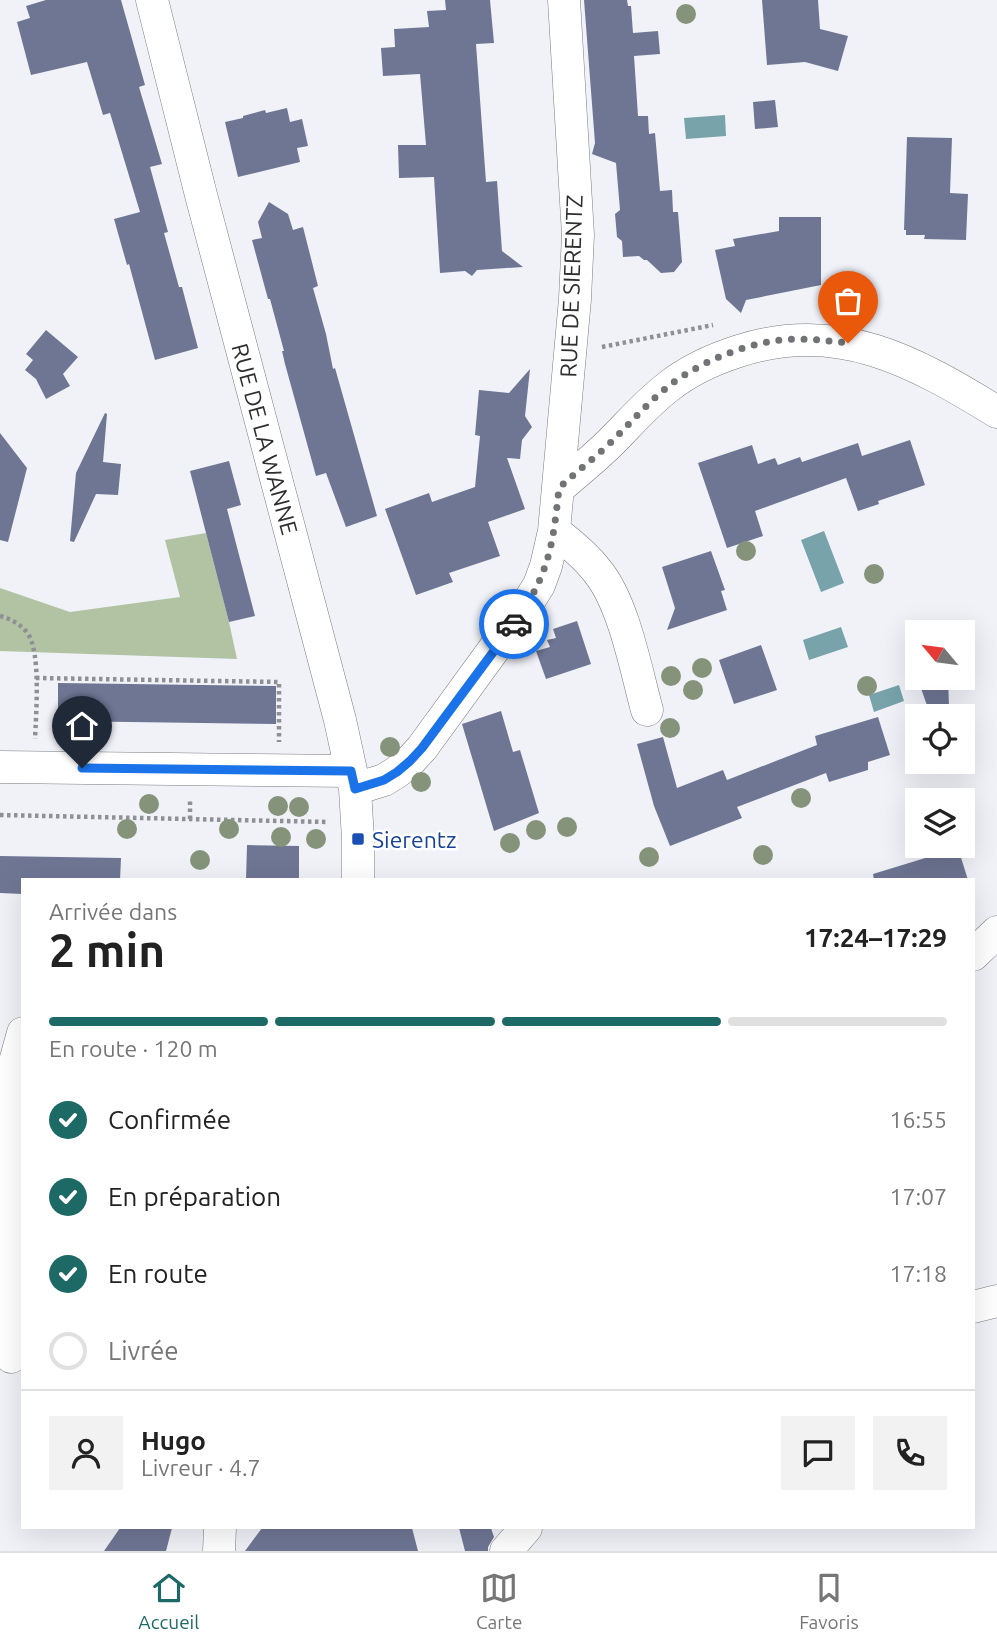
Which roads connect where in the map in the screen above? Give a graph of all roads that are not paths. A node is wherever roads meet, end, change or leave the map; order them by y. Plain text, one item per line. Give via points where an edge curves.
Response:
1 (152, 0) edge
2 (564, 0) edge
3 (997, 412) edge
4 (559, 488) junction
5 (554, 531) junction
6 (647, 710) dead end
7 (0, 767) edge
8 (353, 780) junction
9 (358, 878) edge
10 (997, 932) edge
11 (975, 954) edge
12 (21, 1040) edge
13 (997, 1301) edge
14 (975, 1306) edge
15 (11, 1357) edge
16 (525, 1529) edge
17 (506, 1551) edge

1 - 8 street, RUE DE LA WANNE
2 - 4 street, RUE DE SIERENTZ via 578,235
3 - 4 street via 941,379 879,351 824,340 766,342 712,360 669,386
4 - 5 street, RUE DE SIERENTZ
5 - 6 street via 599,572 611,592
5 - 8 street, RUE DE SIERENTZ via 539,585 422,748 390,776 373,784
7 - 8 street
8 - 9 street, RUE DE LA WANNE
10 - 11 street
12 - 15 street via 15,1062
13 - 14 street
16 - 17 street

